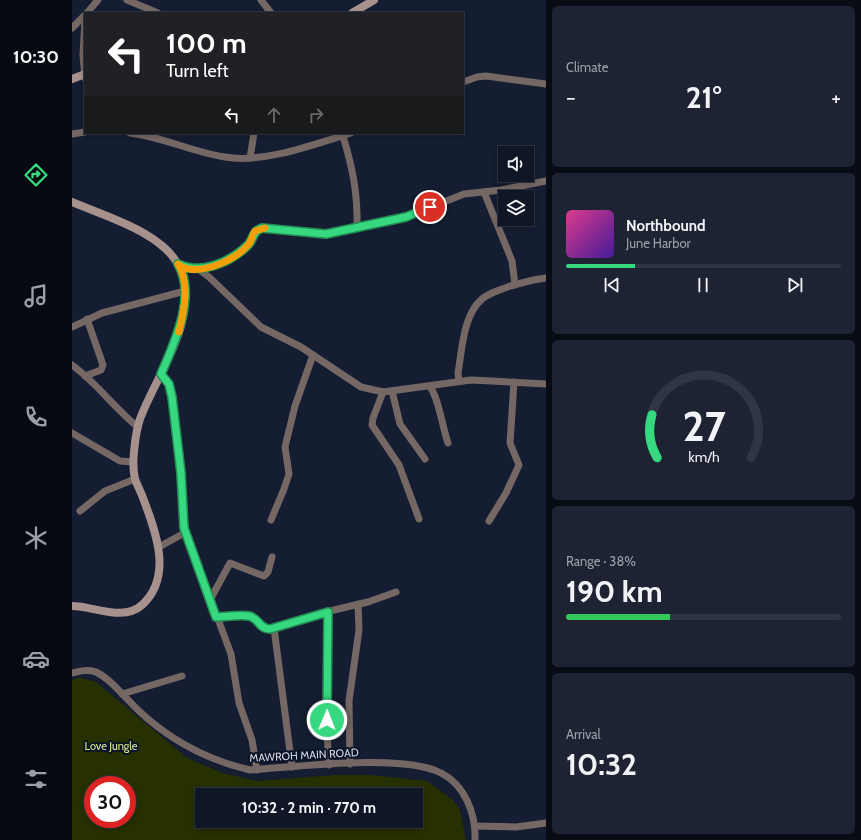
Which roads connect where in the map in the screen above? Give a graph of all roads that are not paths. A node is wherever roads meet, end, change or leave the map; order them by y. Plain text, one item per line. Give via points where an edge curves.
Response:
1 (89, 0) edge
2 (98, 0) edge
3 (127, 0) edge
4 (261, 0) edge
5 (374, 0) edge
6 (86, 12) edge
7 (88, 12) edge
8 (156, 12) edge
9 (270, 12) edge
10 (354, 12) edge
11 (84, 16) edge
12 (72, 28) edge
13 (84, 76) edge
14 (72, 78) edge
15 (464, 82) edge
16 (546, 84) edge
17 (84, 132) edge
18 (72, 134) edge
19 (135, 134) edge
20 (254, 134) edge
21 (343, 134) edge
22 (250, 158) junction
23 (546, 181) edge
24 (484, 192) junction
25 (72, 202) edge
26 (357, 227) junction
27 (178, 264) junction
28 (198, 269) junction
29 (546, 278) edge
30 (515, 285) junction
31 (184, 291) junction
32 (87, 319) junction
33 (72, 327) edge
34 (313, 355) junction
35 (72, 365) edge
36 (161, 374) junction
37 (85, 376) junction
38 (459, 381) junction
39 (514, 382) junction
40 (546, 384) edge
41 (430, 387) junction
42 (392, 391) junction
43 (383, 392) junction
44 (138, 427) junction
45 (72, 433) edge
46 (448, 444) dead end
47 (425, 459) dead end
48 (133, 462) junction
49 (135, 479) junction
50 (80, 511) dead end
51 (419, 519) dead end
52 (271, 520) dead end
53 (489, 520) dead end
54 (186, 532) junction
55 (159, 547) junction
56 (272, 557) dead end
57 (396, 592) dead end
58 (210, 600) junction
59 (358, 604) junction
60 (72, 606) edge
61 (328, 612) junction
62 (216, 617) junction
63 (274, 628) junction
64 (72, 673) edge
65 (182, 676) dead end
66 (122, 694) junction
67 (350, 764) junction
68 (329, 765) junction
69 (292, 767) junction
70 (257, 770) junction
71 (546, 823) edge
72 (475, 826) junction
73 (475, 840) edge

1 - 6 street
2 - 7 street
3 - 8 street
4 - 9 street
5 - 10 street
11 - 12 street
13 - 14 street
15 - 16 street via 477,76 486,76
17 - 18 street
19 - 22 street via 226,158
20 - 22 street
21 - 22 street via 303,148
21 - 26 street via 353,169 358,208
23 - 24 street
24 - 26 street via 464,194 406,217
24 - 30 street via 512,261
25 - 27 street via 127,224 153,240
26 - 28 street via 326,234 259,229 240,252 218,264
27 - 28 street via 187,269
27 - 31 street
28 - 34 street via 261,327
29 - 30 street
30 - 38 street via 488,294 472,311 464,339
31 - 32 street
31 - 36 street via 177,338
32 - 33 street
32 - 37 street via 103,365 102,370
34 - 43 street via 361,387
34 - 52 street via 295,406 285,447 289,474
35 - 37 street
36 - 44 street
36 - 54 street via 169,384 172,397
37 - 44 street
38 - 39 street
38 - 41 street
39 - 40 street
39 - 53 street via 510,443 519,465
41 - 42 street
41 - 46 street via 435,395
42 - 43 street
42 - 47 street via 400,424
43 - 51 street via 372,425 399,465
44 - 48 street
45 - 48 street via 120,461
48 - 49 street
49 - 50 street via 105,491
49 - 55 street
54 - 55 street
54 - 58 street
55 - 60 street via 160,568 157,582 141,605 122,614
56 - 58 street via 268,572 264,576 230,563
57 - 59 street
58 - 62 street
59 - 61 street
59 - 67 street via 359,630 349,701
61 - 63 street
61 - 68 street
62 - 63 street via 248,616 265,629
62 - 70 street via 233,662 240,703 252,740
63 - 69 street
64 - 66 street, MAWROH MAIN ROAD via 95,671
65 - 66 street
66 - 70 street, MAWROH MAIN ROAD via 153,724 178,742 234,766
67 - 68 street, MAWROH MAIN ROAD
67 - 72 street, MAWROH MAIN ROAD via 400,764 421,766 440,772 463,793
68 - 69 street, MAWROH MAIN ROAD
69 - 70 street, MAWROH MAIN ROAD
71 - 72 street via 516,828
72 - 73 street, MAWROH MAIN ROAD

